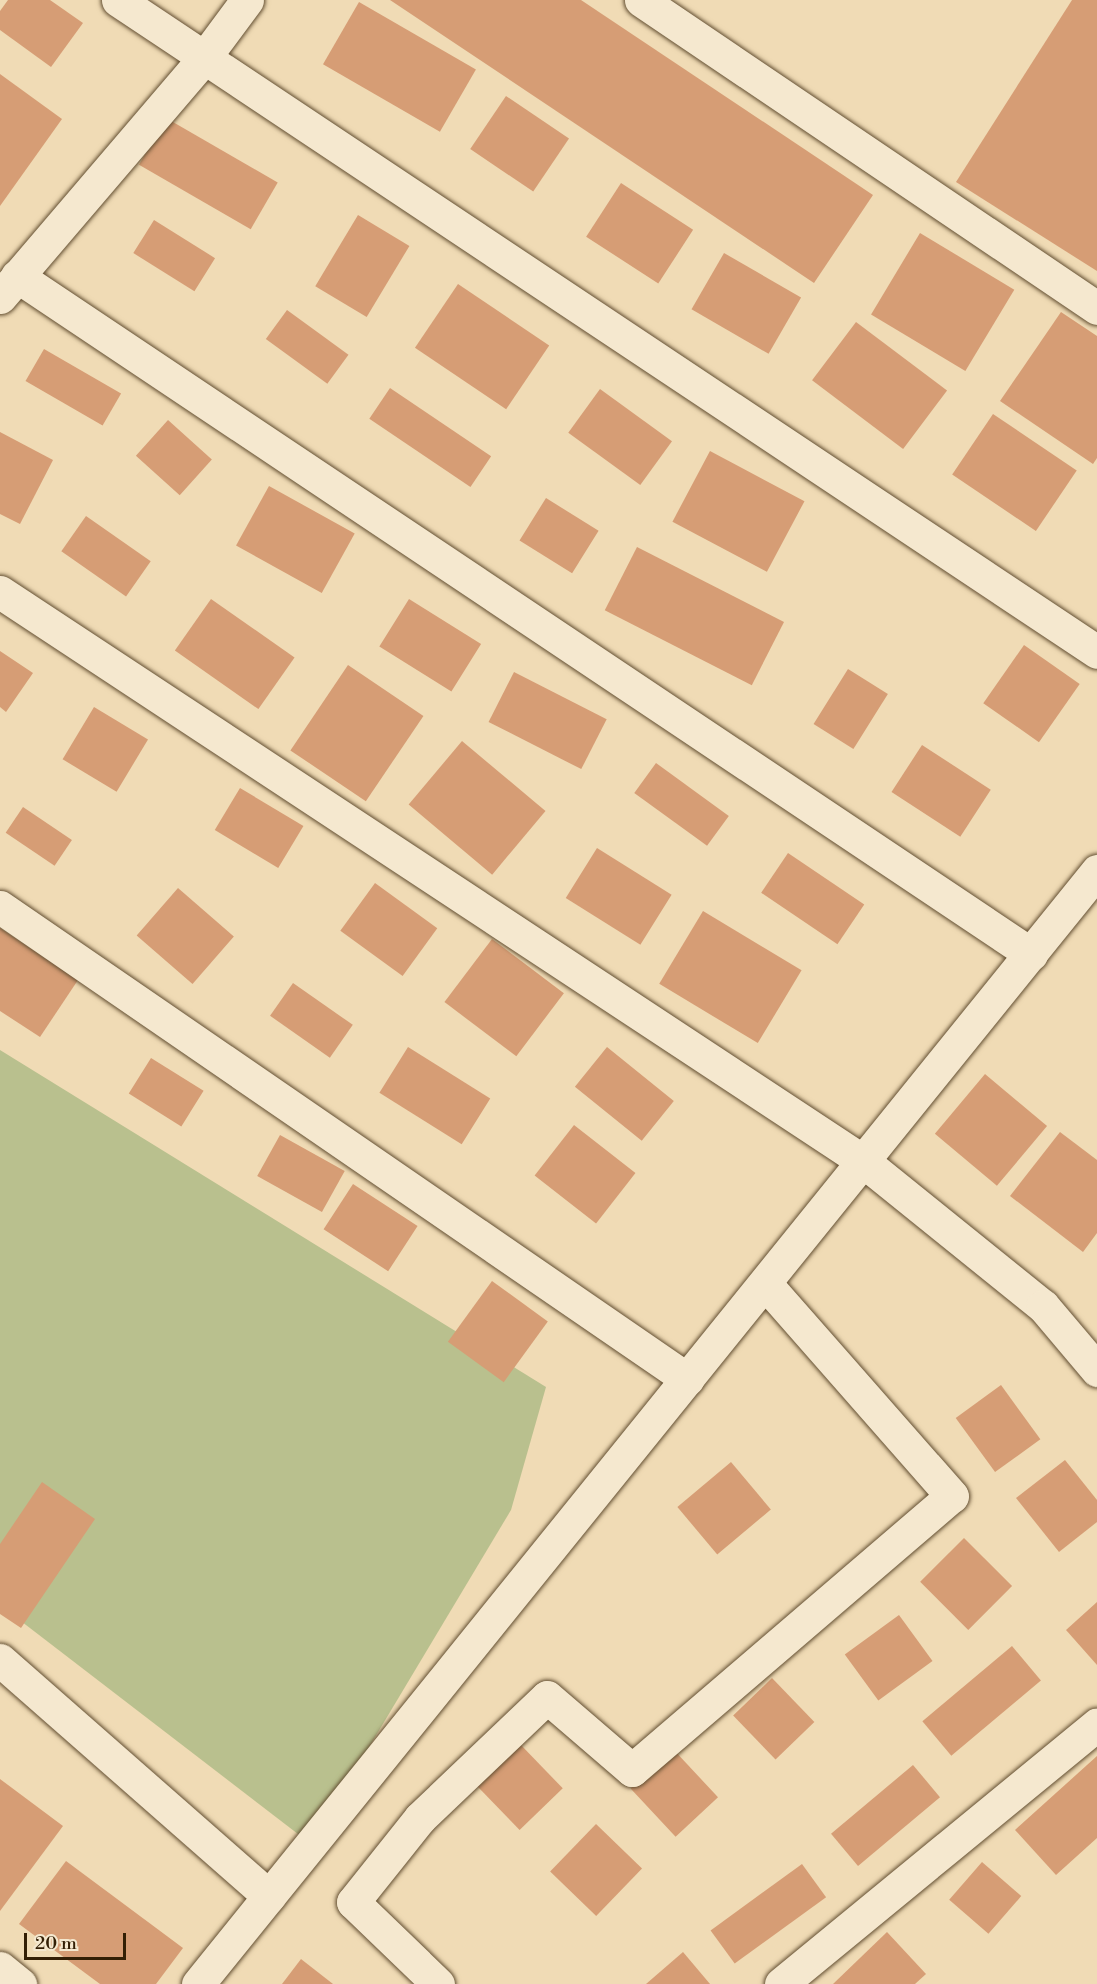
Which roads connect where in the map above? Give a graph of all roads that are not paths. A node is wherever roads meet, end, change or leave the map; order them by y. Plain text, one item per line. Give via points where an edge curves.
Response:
1 (118, 0) edge
2 (247, 0) edge
3 (641, 0) edge
4 (204, 58) junction
5 (9, 287) edge
6 (1097, 308) edge
7 (0, 592) edge
8 (1097, 652) edge
9 (1097, 871) edge
10 (0, 907) edge
11 (1030, 954) junction
12 (863, 1161) junction
13 (765, 1283) junction
14 (1097, 1370) edge
15 (687, 1379) junction
16 (0, 1660) edge
17 (1097, 1724) edge
18 (269, 1896) junction
19 (0, 1968) edge
20 (20, 1984) edge
21 (198, 1984) edge
22 (438, 1984) edge
23 (782, 1984) edge

1 - 4 street
2 - 4 street
3 - 6 street
4 - 5 street
4 - 8 street
5 - 11 street
7 - 12 street
9 - 11 street
10 - 15 street
11 - 12 street
12 - 13 street
12 - 14 street via 1043,1306
13 - 15 street
13 - 22 street via 952,1496 632,1770 547,1697 420,1818 353,1902
15 - 18 street
16 - 18 street
17 - 23 street
18 - 21 street
19 - 20 street

